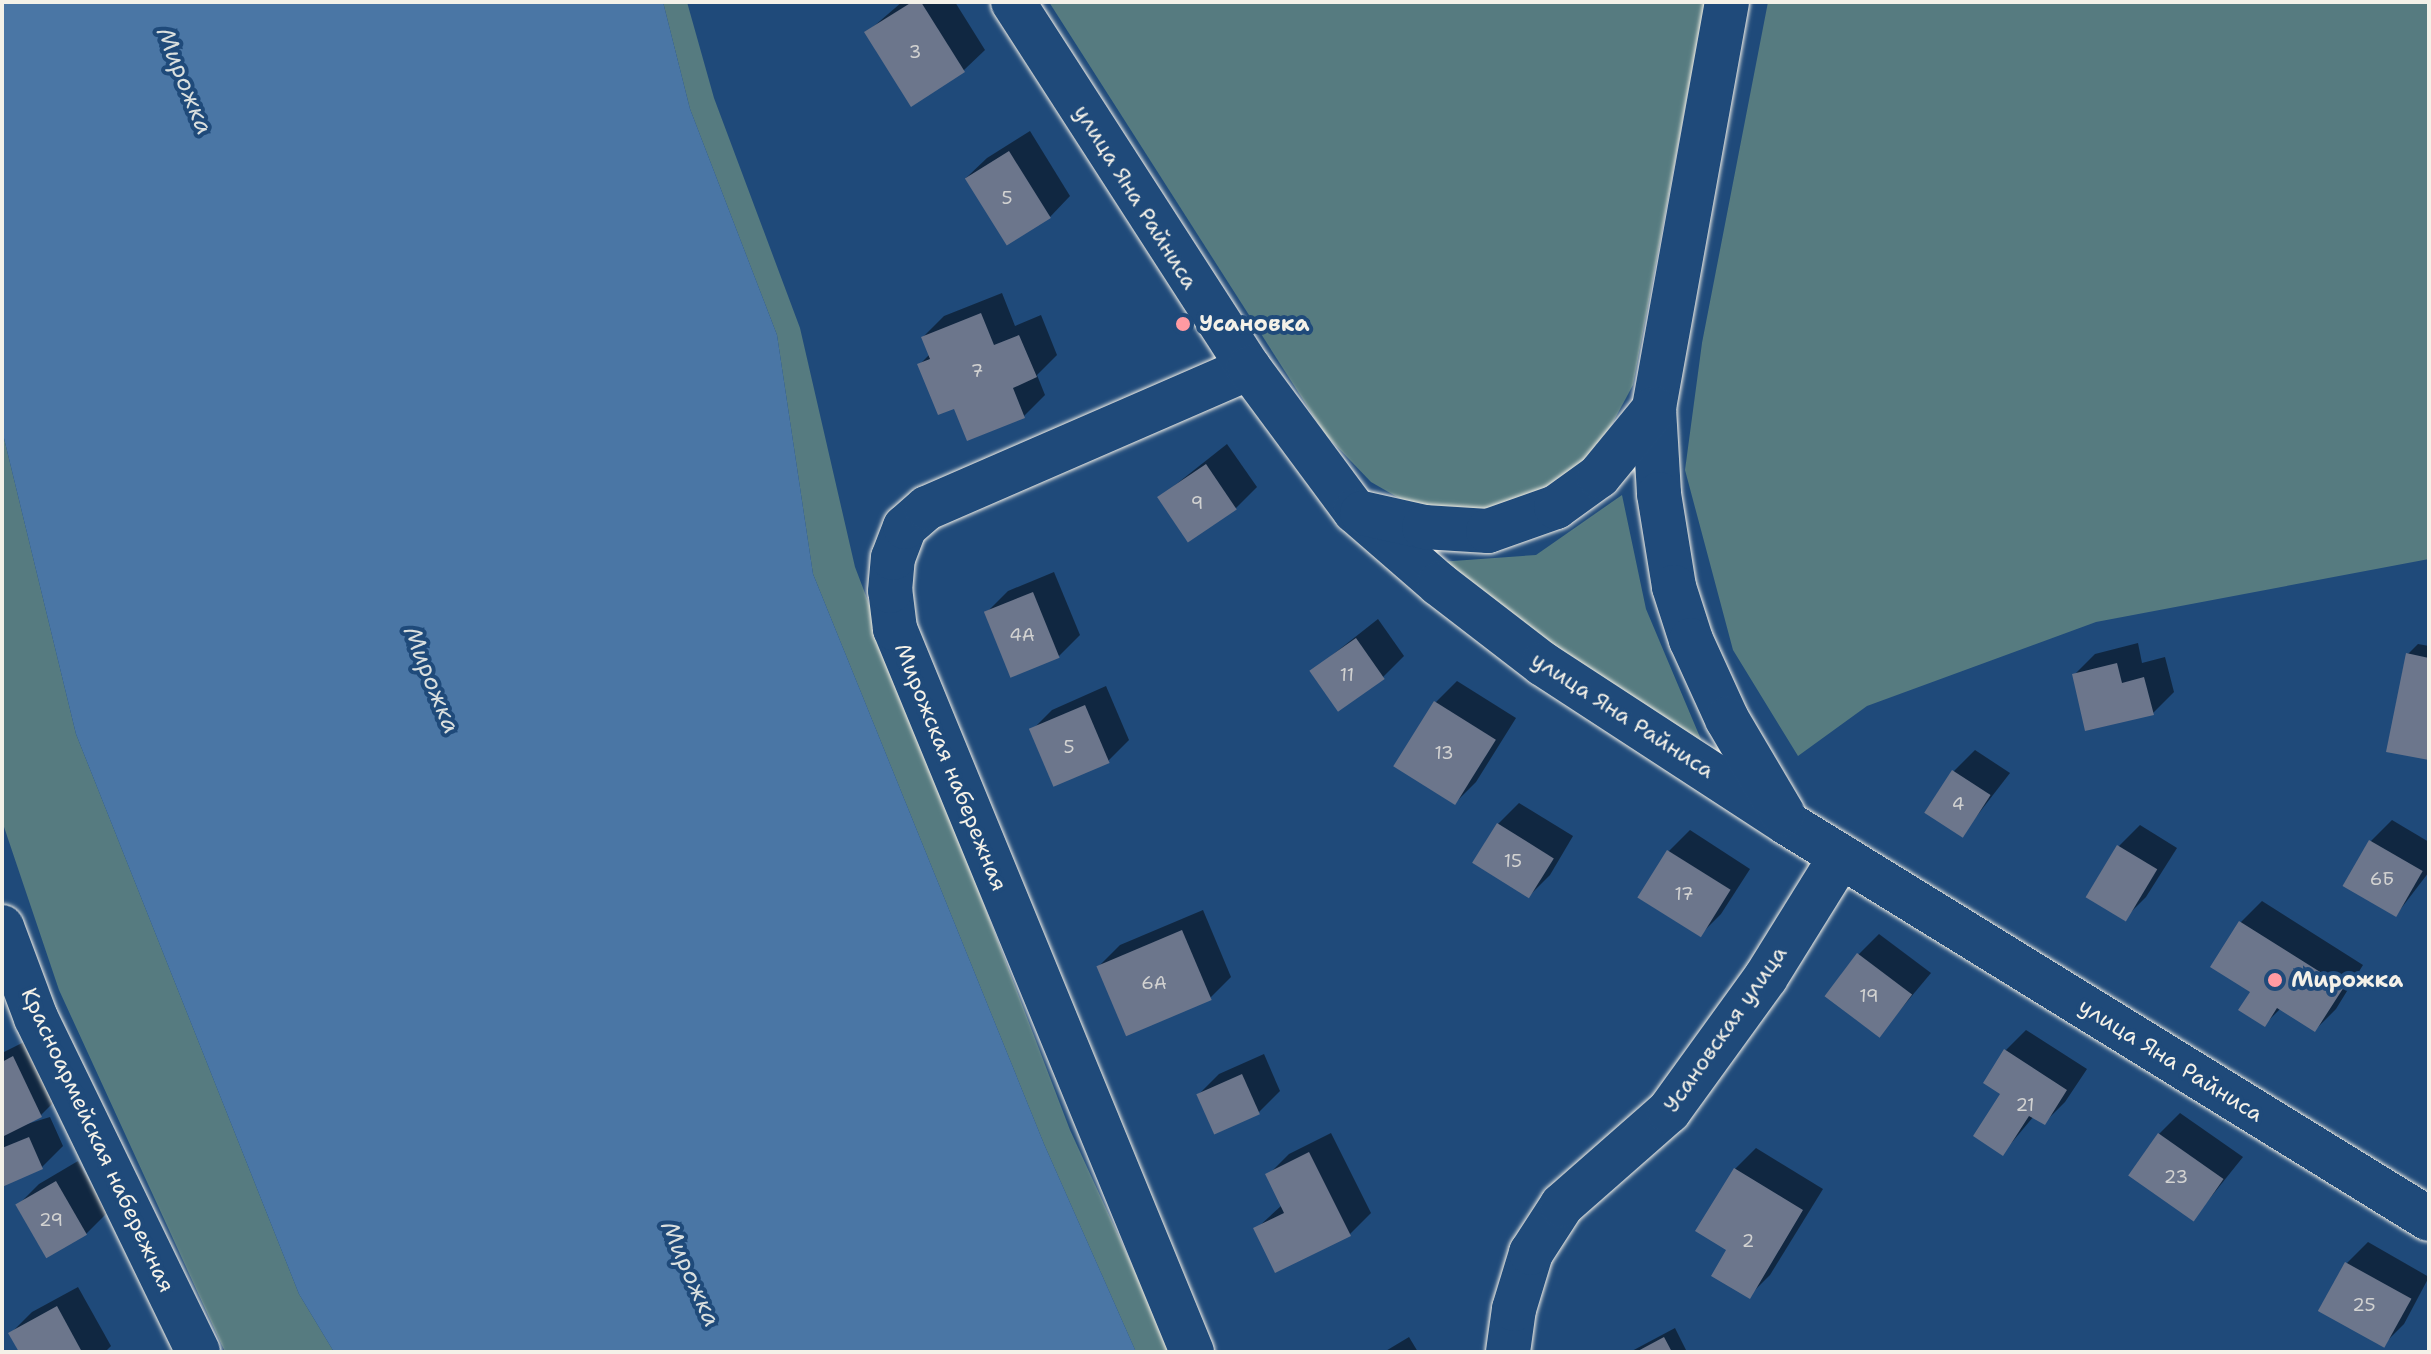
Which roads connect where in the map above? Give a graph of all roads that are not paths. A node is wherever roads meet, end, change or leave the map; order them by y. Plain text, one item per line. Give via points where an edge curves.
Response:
1 (1013, 2) edge
2 (1727, 2) edge
3 (1249, 368) junction
4 (1654, 409) junction
5 (1355, 511) junction
6 (1787, 823) junction
7 (1841, 856) junction
8 (2, 927) edge
9 (2429, 1219) edge
10 (198, 1352) edge
11 (1192, 1352) edge
12 (1508, 1352) edge

1 - 3 street, улица Яна Райниса
2 - 4 street
3 - 5 street, улица Яна Райниса
3 - 11 street, Мирожская набережная via 927,508 905,527 893,558 890,591 895,629
4 - 5 street via 1599,476 1556,507 1488,531 1424,527
4 - 6 street via 1661,509 1674,587 1691,640 1727,719
5 - 6 street, улица Яна Райниса via 1543,664
6 - 7 street, улица Яна Райниса
7 - 9 street, улица Яна Райниса
7 - 12 street, Усановская улица via 1766,977 1669,1111 1562,1205 1531,1253
8 - 10 street, Красноармейская набережная via 36,1018

